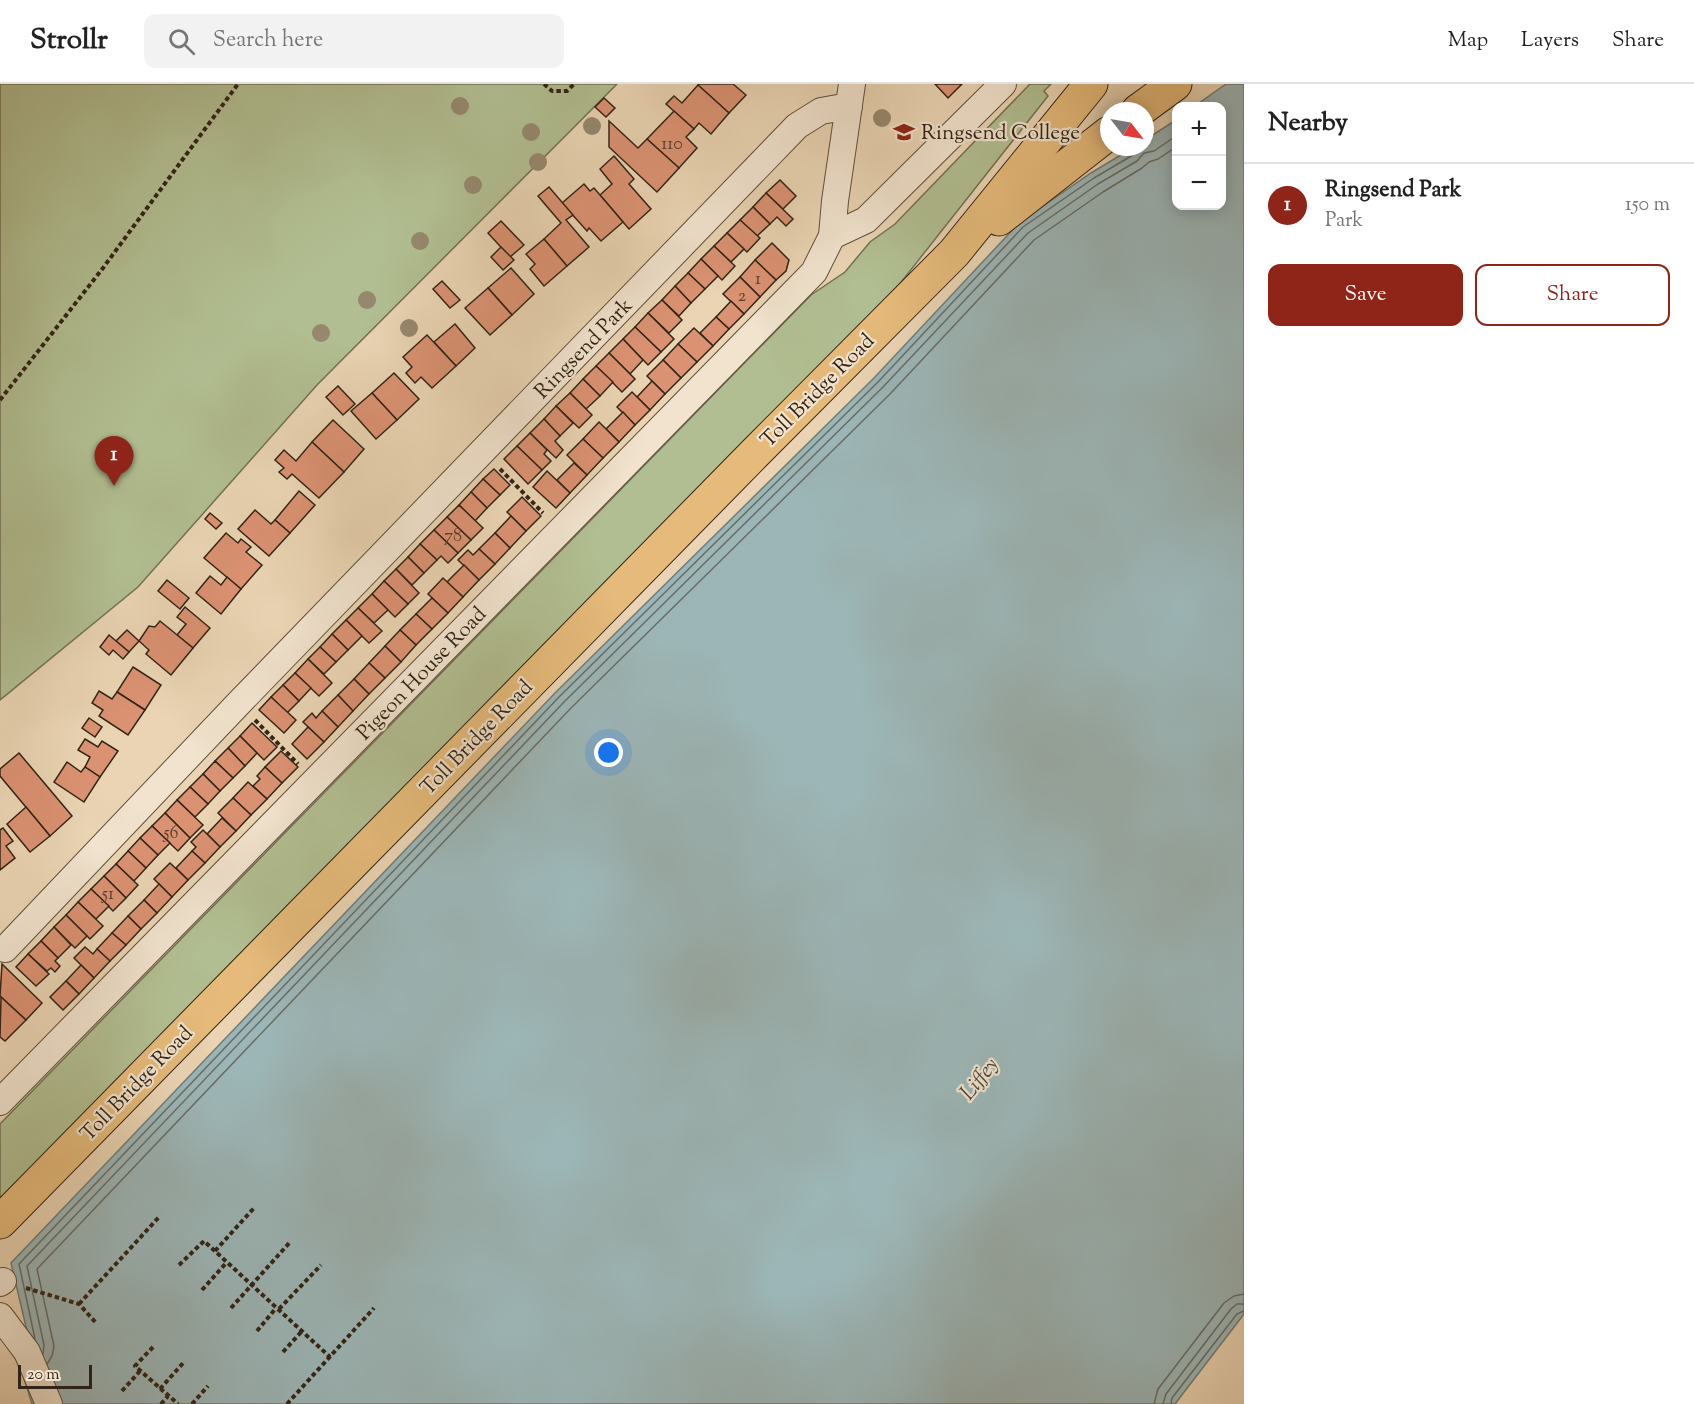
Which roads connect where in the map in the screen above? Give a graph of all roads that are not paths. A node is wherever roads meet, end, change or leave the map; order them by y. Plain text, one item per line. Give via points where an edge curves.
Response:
1 (1003, 84) edge
2 (1091, 84) edge
3 (1175, 84) edge
4 (851, 95) edge
5 (1150, 102) edge
6 (1100, 141) edge
7 (832, 236) junction
8 (954, 253) junction
9 (5, 949) dead end
10 (0, 1102) edge
11 (0, 1222) edge
12 (0, 1316) edge
13 (49, 1404) edge

1 - 7 street via 866,220
2 - 8 main road, Toll Bridge Road
3 - 5 main road
4 - 7 street
4 - 9 street, Ringsend Park via 797,126
6 - 8 main road, Toll Bridge Road
7 - 10 street, Pigeon House Road via 814,272
8 - 11 main road, Toll Bridge Road
12 - 13 street via 27,1352

